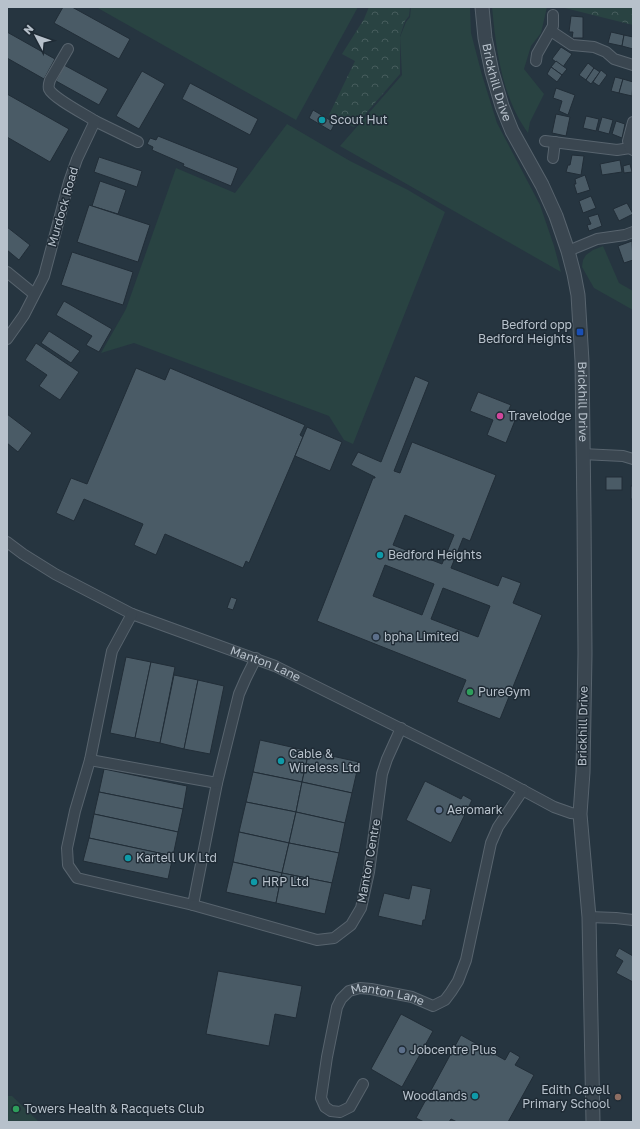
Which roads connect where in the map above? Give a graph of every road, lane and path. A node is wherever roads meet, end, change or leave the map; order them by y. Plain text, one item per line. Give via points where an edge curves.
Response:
1 (482, 7) edge
2 (553, 15) dead end
3 (551, 31) junction
4 (68, 49) dead end
5 (536, 61) dead end
6 (633, 66) edge
7 (95, 121) junction
8 (633, 122) edge
9 (138, 142) dead end
10 (632, 149) edge
11 (553, 158) dead end
12 (633, 232) edge
13 (568, 251) junction
14 (7, 272) edge
15 (34, 294) junction
16 (7, 339) edge
17 (582, 454) junction
18 (633, 458) edge
19 (7, 542) edge
20 (132, 614) junction
21 (256, 658) junction
22 (401, 728) junction
23 (90, 760) junction
24 (217, 783) junction
25 (523, 790) junction
26 (580, 814) junction
27 (193, 905) junction
28 (589, 917) junction
29 (633, 920) edge
30 (363, 1084) dead end
31 (592, 1122) edge

1 - 13 street, Brickhill Drive via 485,38 502,106 512,131 542,185
2 - 3 street
3 - 5 street via 537,54
3 - 6 street via 572,45 594,47 614,59
4 - 7 street via 48,85 56,96
7 - 9 street
7 - 15 street, Murdock Road via 76,159 44,276
8 - 10 street via 628,141
10 - 11 street via 617,150 550,142
12 - 13 street via 597,240
13 - 17 street, Brickhill Drive via 578,294 582,360
14 - 15 street
15 - 16 street, Murdock Road via 24,315
17 - 18 street
17 - 26 street, Brickhill Drive via 584,654
19 - 20 street, Manton Lane via 55,574
20 - 21 street, Manton Lane
20 - 23 street, Manton Centre via 112,650
21 - 22 street, Manton Lane
21 - 24 street via 239,694
22 - 25 street, Manton Lane
22 - 27 street, Manton Centre via 382,774 369,872 361,908 351,925 334,938 317,940
23 - 24 street
23 - 27 street, Manton Centre via 67,848 68,865 77,878
24 - 27 street
25 - 26 street, Manton Lane via 554,807
25 - 30 street, Manton Lane via 498,827 491,843 466,960 458,981 445,1000 433,1006 412,998 360,988 349,991 341,999 327,1057 321,1098 331,1111 340,1112 350,1107
26 - 28 street
28 - 29 street
28 - 31 street

